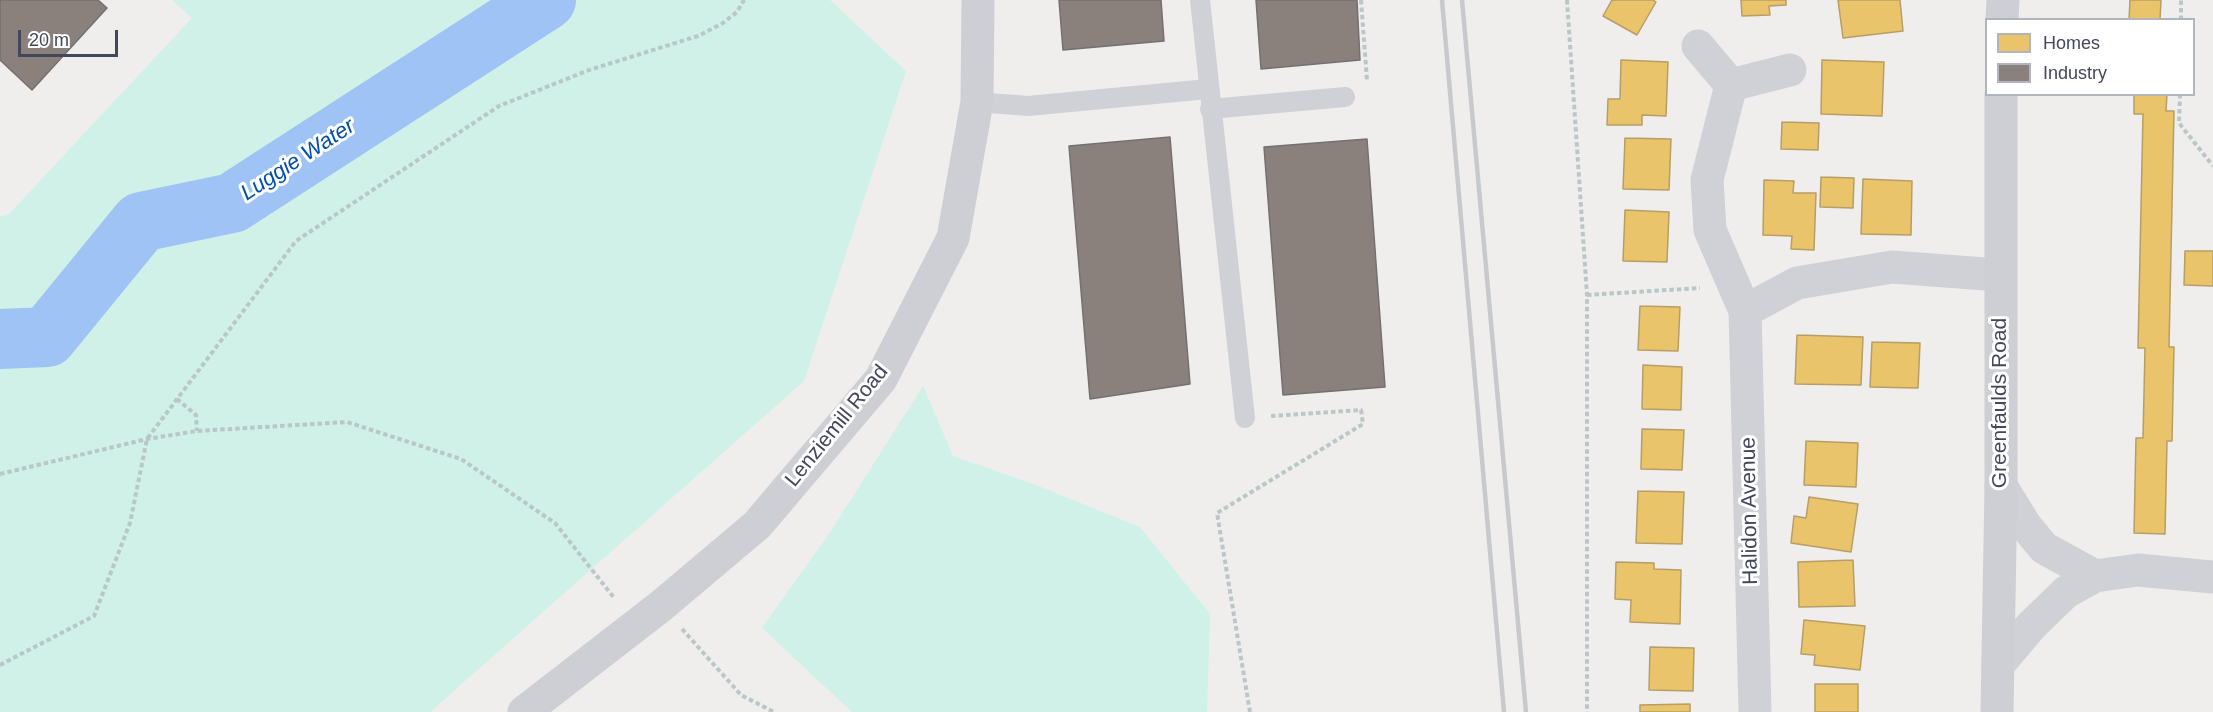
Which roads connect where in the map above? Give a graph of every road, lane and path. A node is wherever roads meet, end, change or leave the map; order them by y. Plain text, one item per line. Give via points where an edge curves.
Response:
1 (744, 0) edge
2 (978, 0) edge
3 (1200, 0) edge
4 (1361, 0) edge
5 (1567, 0) edge
6 (2003, 0) edge
7 (2181, 0) edge
8 (2002, 18) edge
9 (2181, 18) edge
10 (1698, 46) dead end
11 (1790, 70) dead end
12 (1731, 85) junction
13 (2001, 96) edge
14 (2180, 96) edge
15 (1345, 97) joint
16 (1209, 99) junction
17 (977, 102) junction
18 (2213, 166) edge
19 (1999, 275) junction
20 (1587, 295) junction
21 (1740, 299) junction
22 (177, 399) junction
23 (1245, 418) joint
24 (197, 431) junction
25 (147, 439) junction
26 (0, 474) edge
27 (2001, 486) junction
28 (2095, 576) junction
29 (2213, 577) edge
30 (649, 615) junction
31 (0, 665) edge
32 (1998, 665) junction
33 (524, 712) edge
34 (774, 712) edge
35 (1250, 712) edge
36 (1587, 712) edge
37 (1755, 712) edge
38 (1997, 712) edge

1 - 22 path via 723,23 698,36 589,70 499,106 297,241
2 - 17 main road, Lenziemill Road
3 - 16 lane
4 - 15 path via 1368,96
5 - 20 path
6 - 8 main road
7 - 9 path
10 - 12 street
11 - 12 street
12 - 21 street, Halidon Avenue via 1707,180 1710,230
13 - 19 main road, Greenfaulds Road
14 - 18 path via 2179,123
15 - 16 lane
16 - 17 lane via 1028,106
16 - 23 lane
17 - 30 main road, Lenziemill Road via 953,238 881,379 757,525
19 - 21 street via 1892,267 1797,283
19 - 27 main road, Greenfaulds Road
20 - 21 path
20 - 36 path
21 - 37 street, Halidon Avenue
22 - 24 path via 196,415
22 - 25 path
23 - 35 path via 1361,410 1363,424 1217,513
24 - 25 path
24 - 30 path via 347,422 461,459 555,523
25 - 26 path
25 - 31 path via 130,523 94,616
27 - 28 street via 2044,548
27 - 32 main road, Greenfaulds Road
28 - 29 street via 2138,570
28 - 32 street via 2066,592
30 - 33 main road, Lenziemill Road
30 - 34 path via 741,695
32 - 38 main road, Greenfaulds Road

